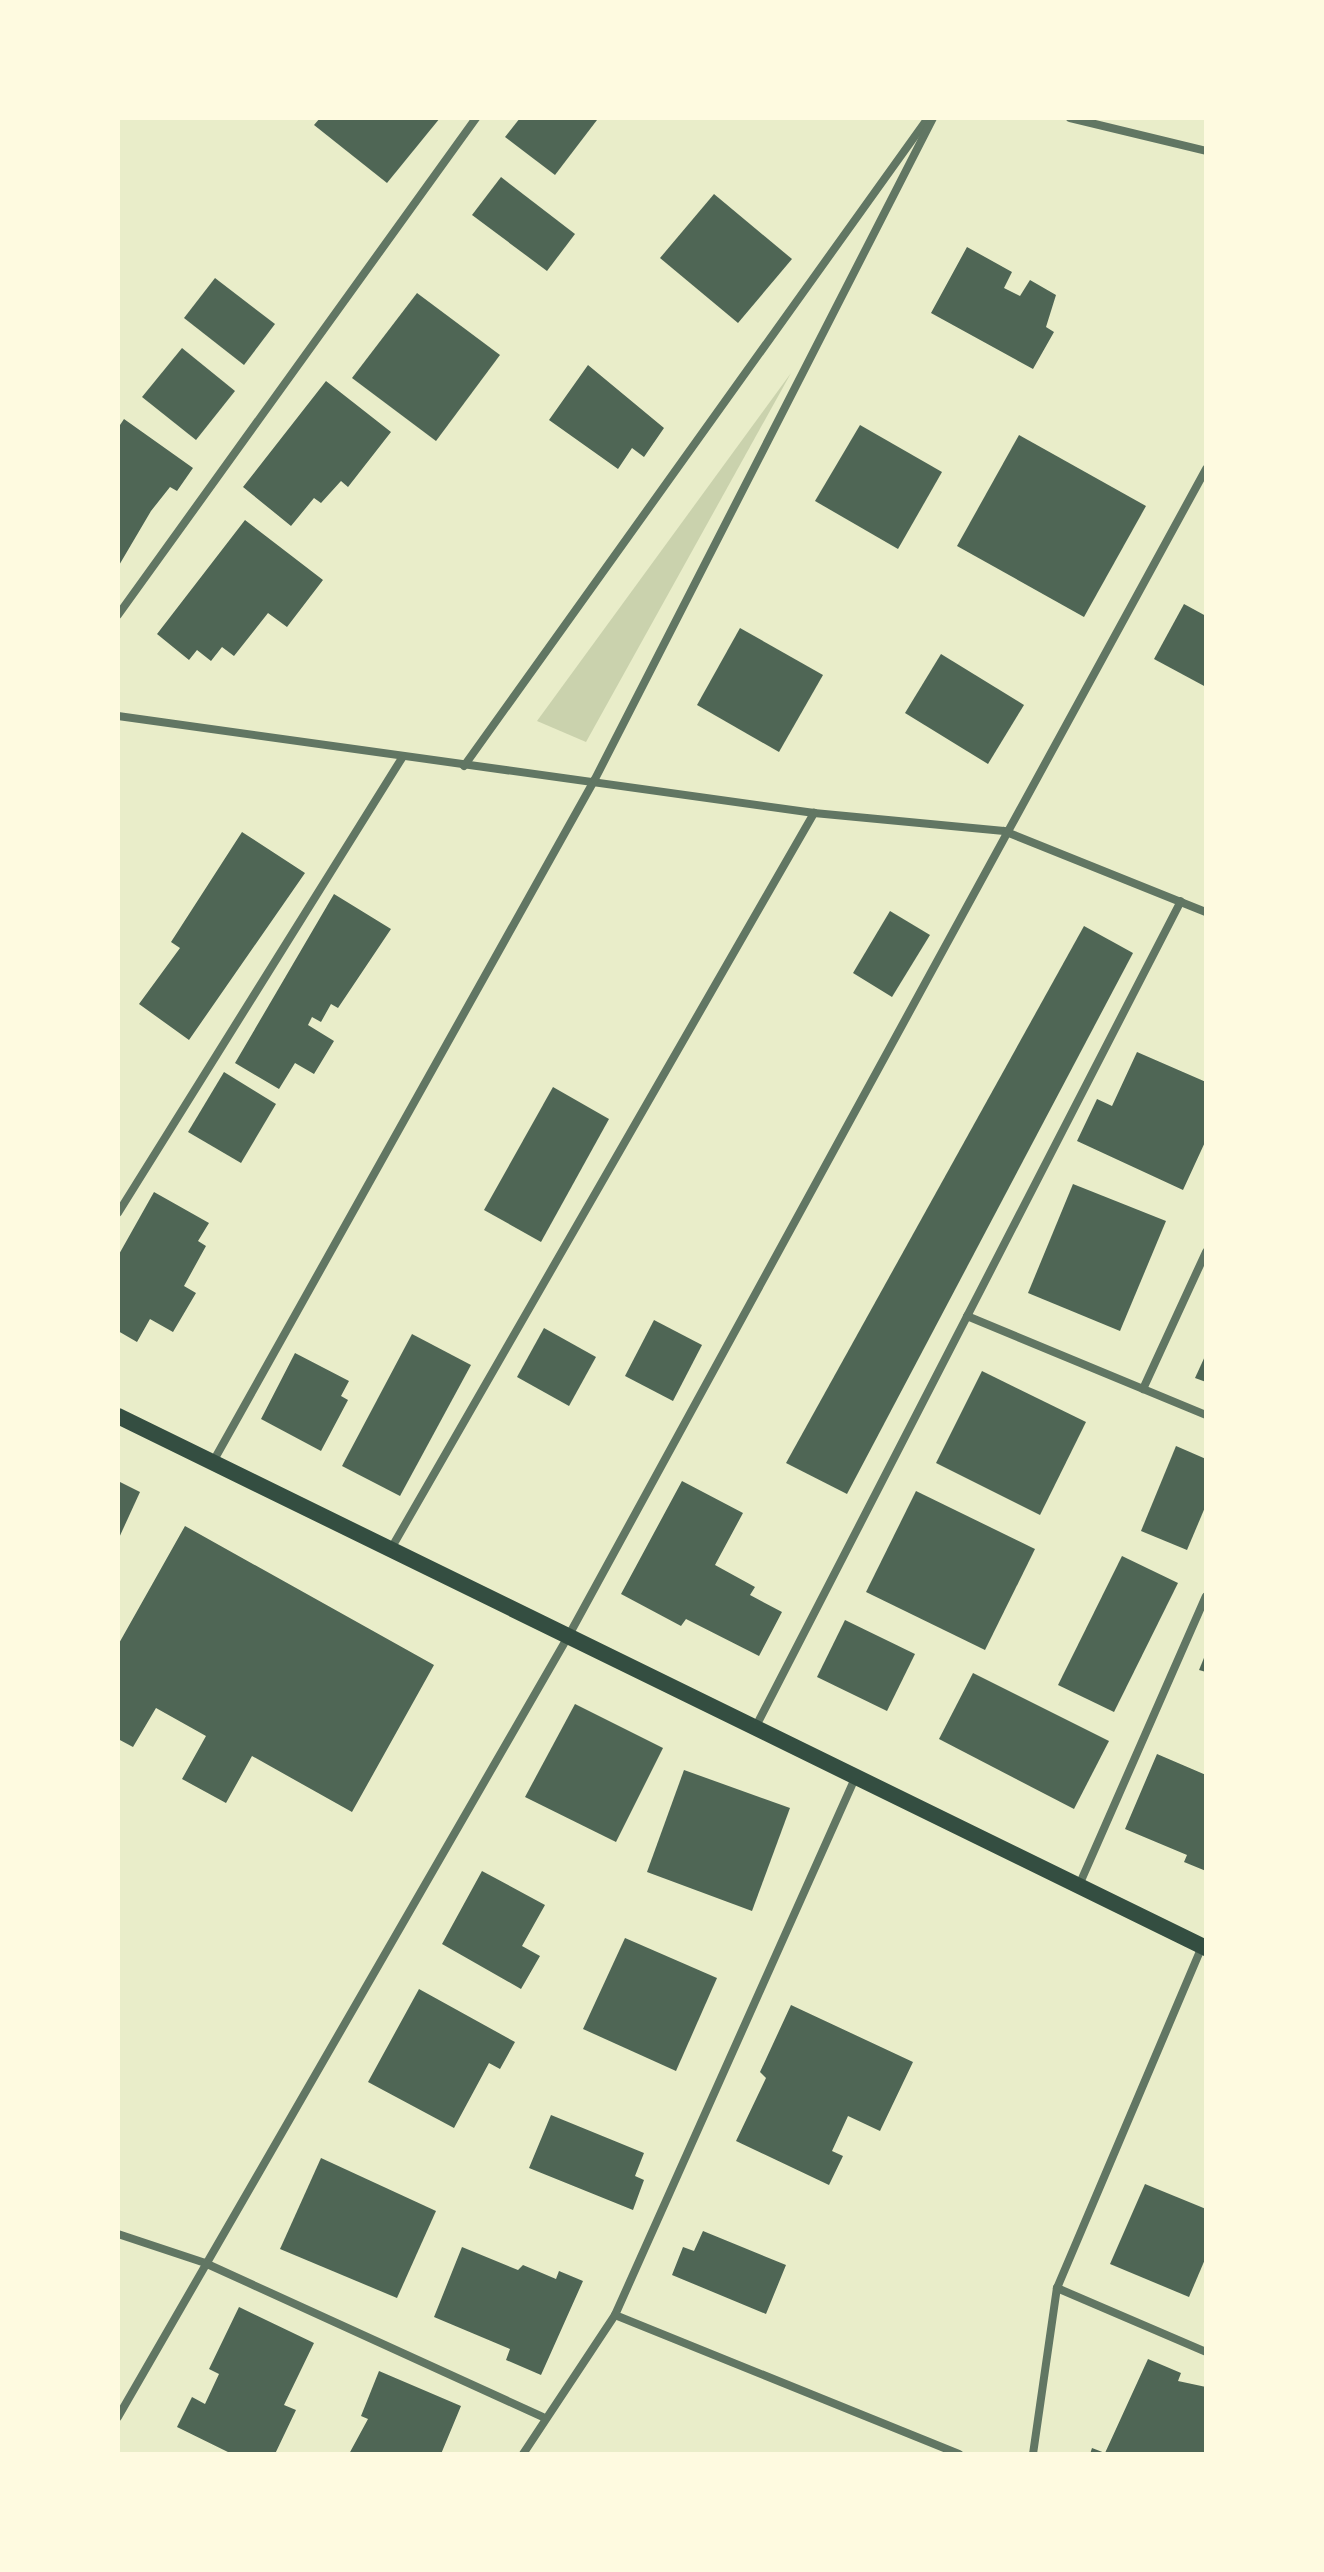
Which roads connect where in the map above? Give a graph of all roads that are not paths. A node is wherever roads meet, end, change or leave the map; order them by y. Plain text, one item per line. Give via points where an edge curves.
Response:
1 (476, 118) edge
2 (930, 118) edge
3 (1070, 118) edge
4 (1206, 151) edge
5 (1206, 469) edge
6 (118, 615) edge
7 (118, 716) edge
8 (402, 758) junction
9 (464, 766) junction
10 (595, 779) junction
11 (814, 813) junction
12 (1004, 831) junction
13 (1181, 901) junction
14 (1206, 912) edge
15 (118, 1213) edge
16 (1206, 1252) edge
17 (967, 1316) junction
18 (1143, 1389) junction
19 (1206, 1415) edge
20 (118, 1416) edge
21 (214, 1460) junction
22 (392, 1547) junction
23 (1206, 1596) edge
24 (569, 1635) junction
25 (755, 1728) junction
26 (856, 1776) junction
27 (1080, 1883) junction
28 (1204, 1947) edge
29 (118, 2234) edge
30 (205, 2263) junction
31 (1057, 2288) junction
32 (615, 2315) junction
33 (1206, 2352) edge
34 (118, 2417) edge
35 (543, 2417) junction
36 (523, 2454) edge
37 (959, 2454) edge
38 (1033, 2454) edge

1 - 6 street
2 - 9 street
2 - 10 street
3 - 4 street
5 - 12 street
7 - 8 street
8 - 9 street
8 - 15 street
9 - 10 street
10 - 11 street
10 - 21 street
11 - 12 street
11 - 22 street
12 - 13 street
12 - 24 street
13 - 14 street
13 - 17 street
16 - 18 street
17 - 18 street
17 - 25 street
18 - 19 street
20 - 21 main road
21 - 22 main road
22 - 24 main road
23 - 27 street
24 - 25 main road
24 - 30 street
25 - 26 main road
26 - 27 main road
26 - 32 street
27 - 28 main road
28 - 31 street
29 - 30 street
30 - 34 street
30 - 35 street
31 - 33 street
31 - 38 street
32 - 35 street
32 - 37 street
35 - 36 street

